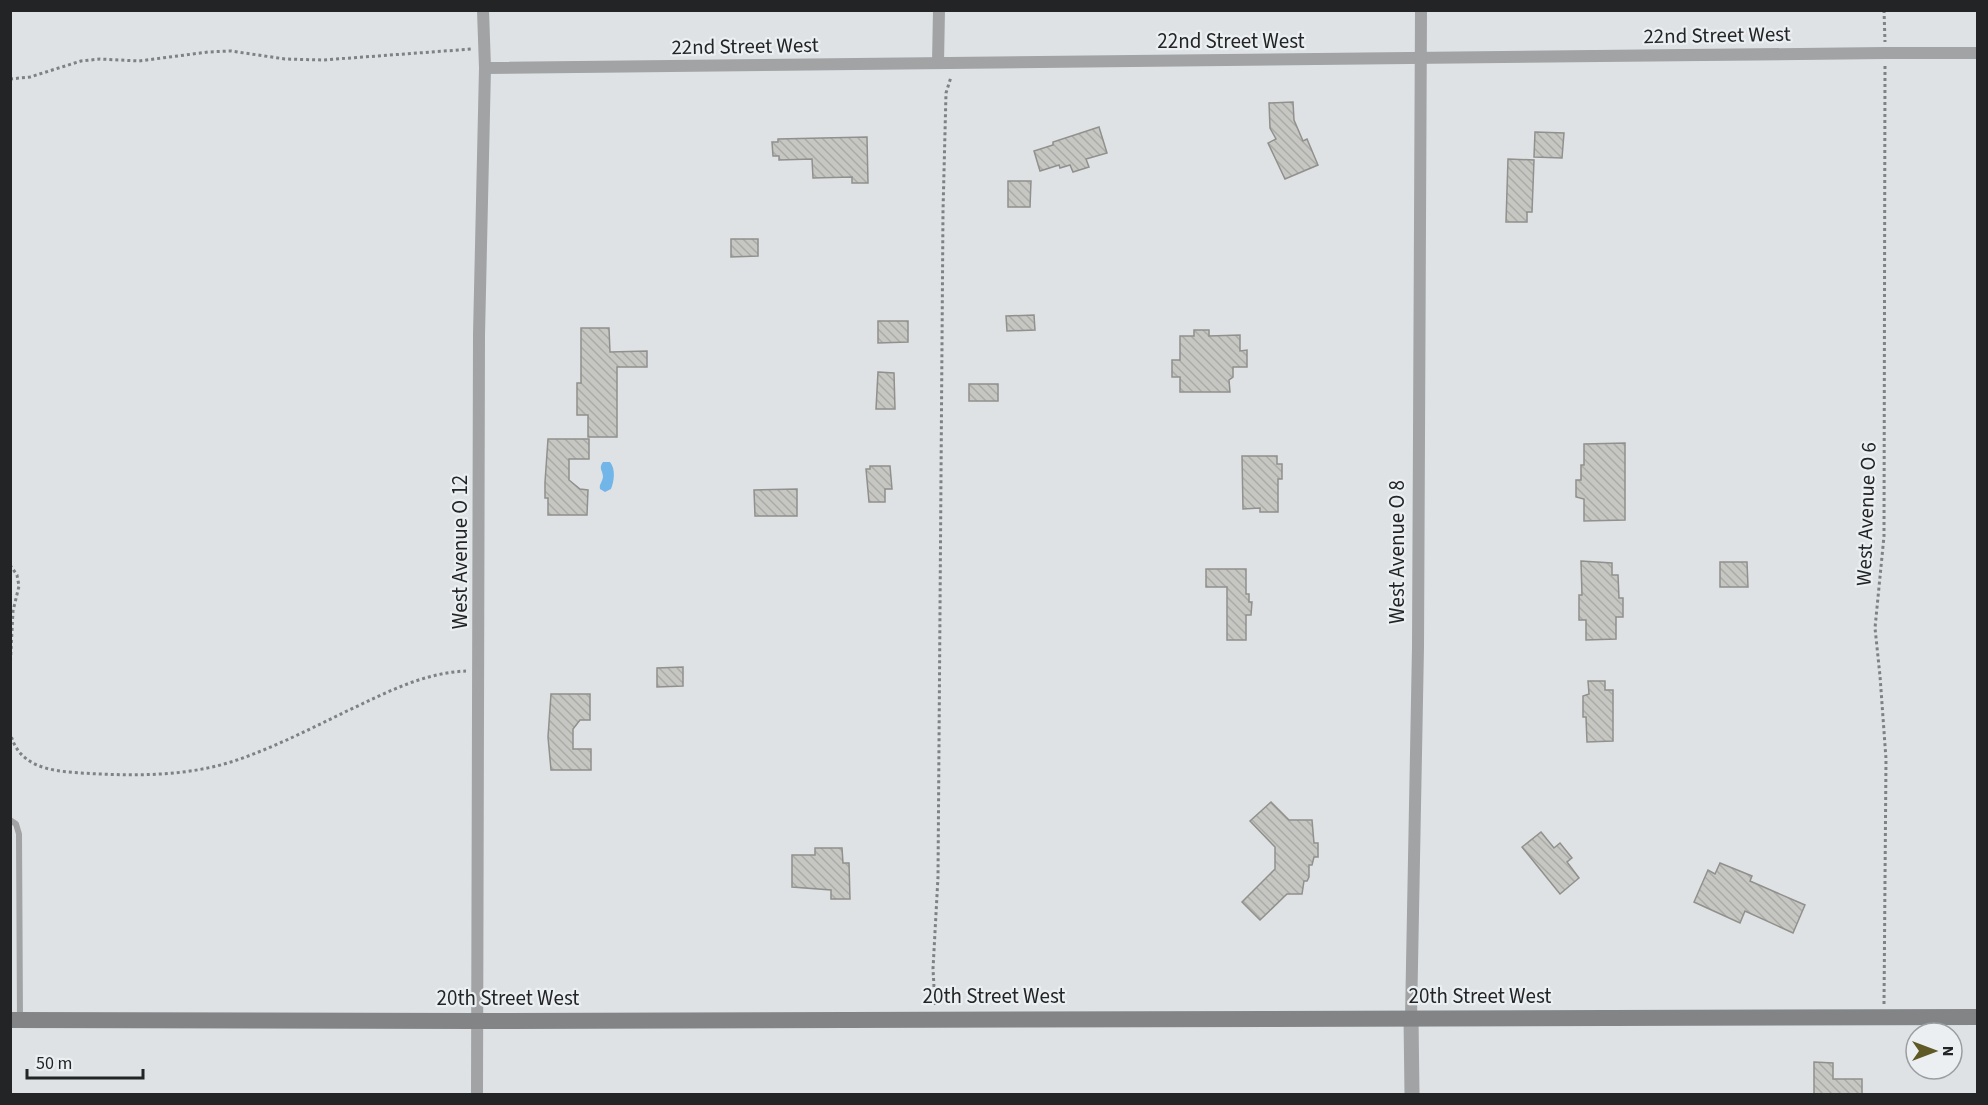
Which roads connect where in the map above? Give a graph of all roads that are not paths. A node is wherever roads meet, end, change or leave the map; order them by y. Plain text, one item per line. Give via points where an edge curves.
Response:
1 (483, 10) edge
2 (939, 10) edge
3 (1421, 10) edge
4 (1977, 53) edge
5 (1420, 59) junction
6 (938, 63) junction
7 (485, 68) junction
8 (10, 820) edge
9 (1977, 1017) edge
10 (1411, 1018) junction
11 (15, 1020) edge
12 (477, 1021) junction
13 (477, 1095) edge
14 (1413, 1095) edge

1 - 7 street, West Avenue O 12
2 - 6 street
3 - 5 street, West Avenue O 8
4 - 5 street, 22nd Street West
5 - 6 street, 22nd Street West
5 - 10 street, West Avenue O 8 via 1418,635
6 - 7 street, 22nd Street West
7 - 12 street, West Avenue O 12 via 479,335
8 - 11 lane via 19,834
9 - 10 main road, 20th Street West
10 - 12 main road, 20th Street West
10 - 14 street, West Avenue O 8
11 - 12 main road, 20th Street West
12 - 13 street, West Avenue O 12

